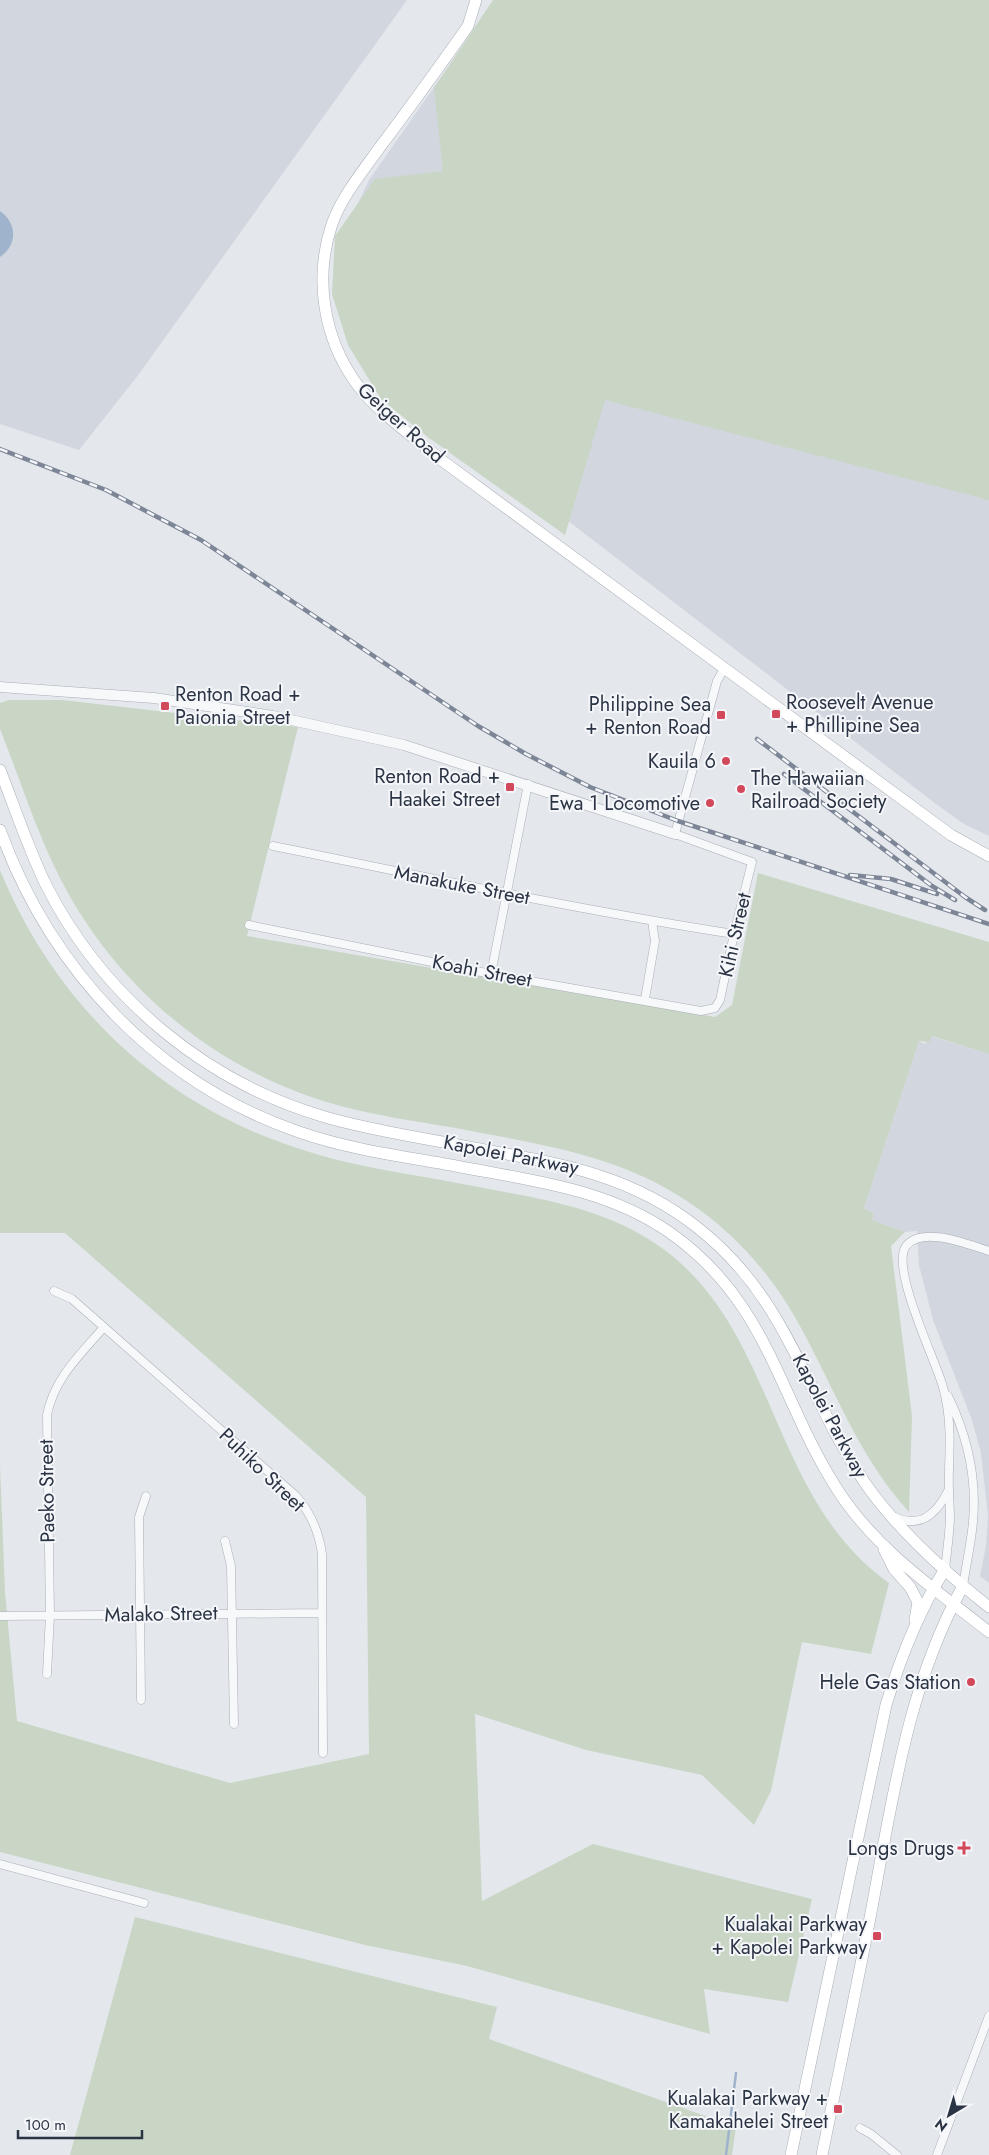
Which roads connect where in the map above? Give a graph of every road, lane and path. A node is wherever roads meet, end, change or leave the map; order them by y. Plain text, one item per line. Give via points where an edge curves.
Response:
1 (476, 0) edge
2 (725, 667) junction
3 (0, 687) edge
4 (26, 690) junction
5 (0, 694) edge
6 (0, 770) edge
7 (528, 784) junction
8 (0, 830) edge
9 (675, 834) junction
10 (273, 846) dead end
11 (989, 856) edge
12 (506, 894) junction
13 (652, 921) junction
14 (249, 925) dead end
15 (734, 934) junction
16 (491, 974) junction
17 (645, 999) junction
18 (715, 1008) joint
19 (989, 1251) edge
20 (54, 1291) dead end
21 (104, 1327) junction
22 (943, 1388) junction
23 (949, 1490) junction
24 (146, 1496) dead end
25 (892, 1516) junction
26 (225, 1541) dead end
27 (881, 1543) junction
28 (945, 1569) junction
29 (963, 1586) junction
30 (933, 1589) junction
31 (953, 1604) junction
32 (989, 1607) edge
33 (322, 1613) junction
34 (232, 1614) junction
35 (50, 1615) junction
36 (140, 1615) junction
37 (0, 1616) edge
38 (914, 1632) junction
39 (989, 1632) edge
40 (48, 1674) dead end
41 (141, 1700) dead end
42 (234, 1724) dead end
43 (323, 1753) dead end
44 (0, 1864) edge
45 (144, 1904) dead end
46 (989, 2016) edge
47 (860, 2128) dead end
48 (791, 2155) edge
49 (822, 2155) edge
50 (897, 2155) edge
51 (936, 2155) edge

1 - 2 main road, Geiger Road via 468,26 347,192 332,224 324,255 322,290 327,323 339,354 356,383 382,410 440,459
2 - 9 street via 717,681
2 - 11 main road, Geiger Road via 951,835
3 - 4 street
4 - 5 street
4 - 7 street via 154,698 273,716 404,745
6 - 25 main road, Kapolei Parkway via 43,878 81,942 140,1010 207,1063 257,1091 326,1118 597,1173 665,1205 711,1239 739,1266 769,1305 854,1464
7 - 9 street
7 - 12 street
8 - 27 main road, Kapolei Parkway via 27,895 77,974 130,1031 197,1082 258,1115 322,1139 588,1193 637,1213 682,1242 716,1273 745,1309 764,1340 828,1474 857,1516
9 - 15 street, Kihi Street via 752,862
10 - 12 street, Manakuke Street
12 - 13 street, Manakuke Street
12 - 16 street
13 - 15 street, Manakuke Street
13 - 17 street via 655,941
14 - 16 street, Koahi Street
15 - 18 street, Kihi Street via 720,1000
16 - 17 street, Koahi Street
17 - 18 street, Koahi Street via 701,1011
19 - 22 street via 949,1239 926,1237 913,1240 904,1252 903,1265 911,1300
20 - 21 street, Puhiko Street via 72,1299
21 - 33 street, Puhiko Street via 303,1504 314,1523 320,1544
21 - 35 street, Paeko Street via 59,1382 47,1415
22 - 23 street via 951,1432
22 - 29 street via 964,1432 972,1475 973,1520
23 - 25 street via 938,1509 925,1519 908,1521
23 - 28 street via 950,1522
24 - 36 street via 139,1517
25 - 28 main road, Kapolei Parkway
26 - 34 street via 231,1560
27 - 30 main road, Kapolei Parkway
27 - 38 main road via 894,1569 918,1602
28 - 29 main road, Kapolei Parkway
28 - 30 main road
29 - 31 main road
29 - 32 main road, Kapolei Parkway
30 - 31 main road, Kapolei Parkway
30 - 38 main road
31 - 39 main road, Kapolei Parkway
31 - 49 main road via 909,1723 890,1804
33 - 34 street, Malako Street
33 - 43 street, Puhiko Street
34 - 36 street, Malako Street
34 - 42 street
35 - 36 street, Malako Street
35 - 37 street, Malako Street
35 - 40 street, Paeko Street
36 - 41 street
38 - 48 main road via 893,1682 880,1730
44 - 45 street
46 - 51 street
47 - 50 street

